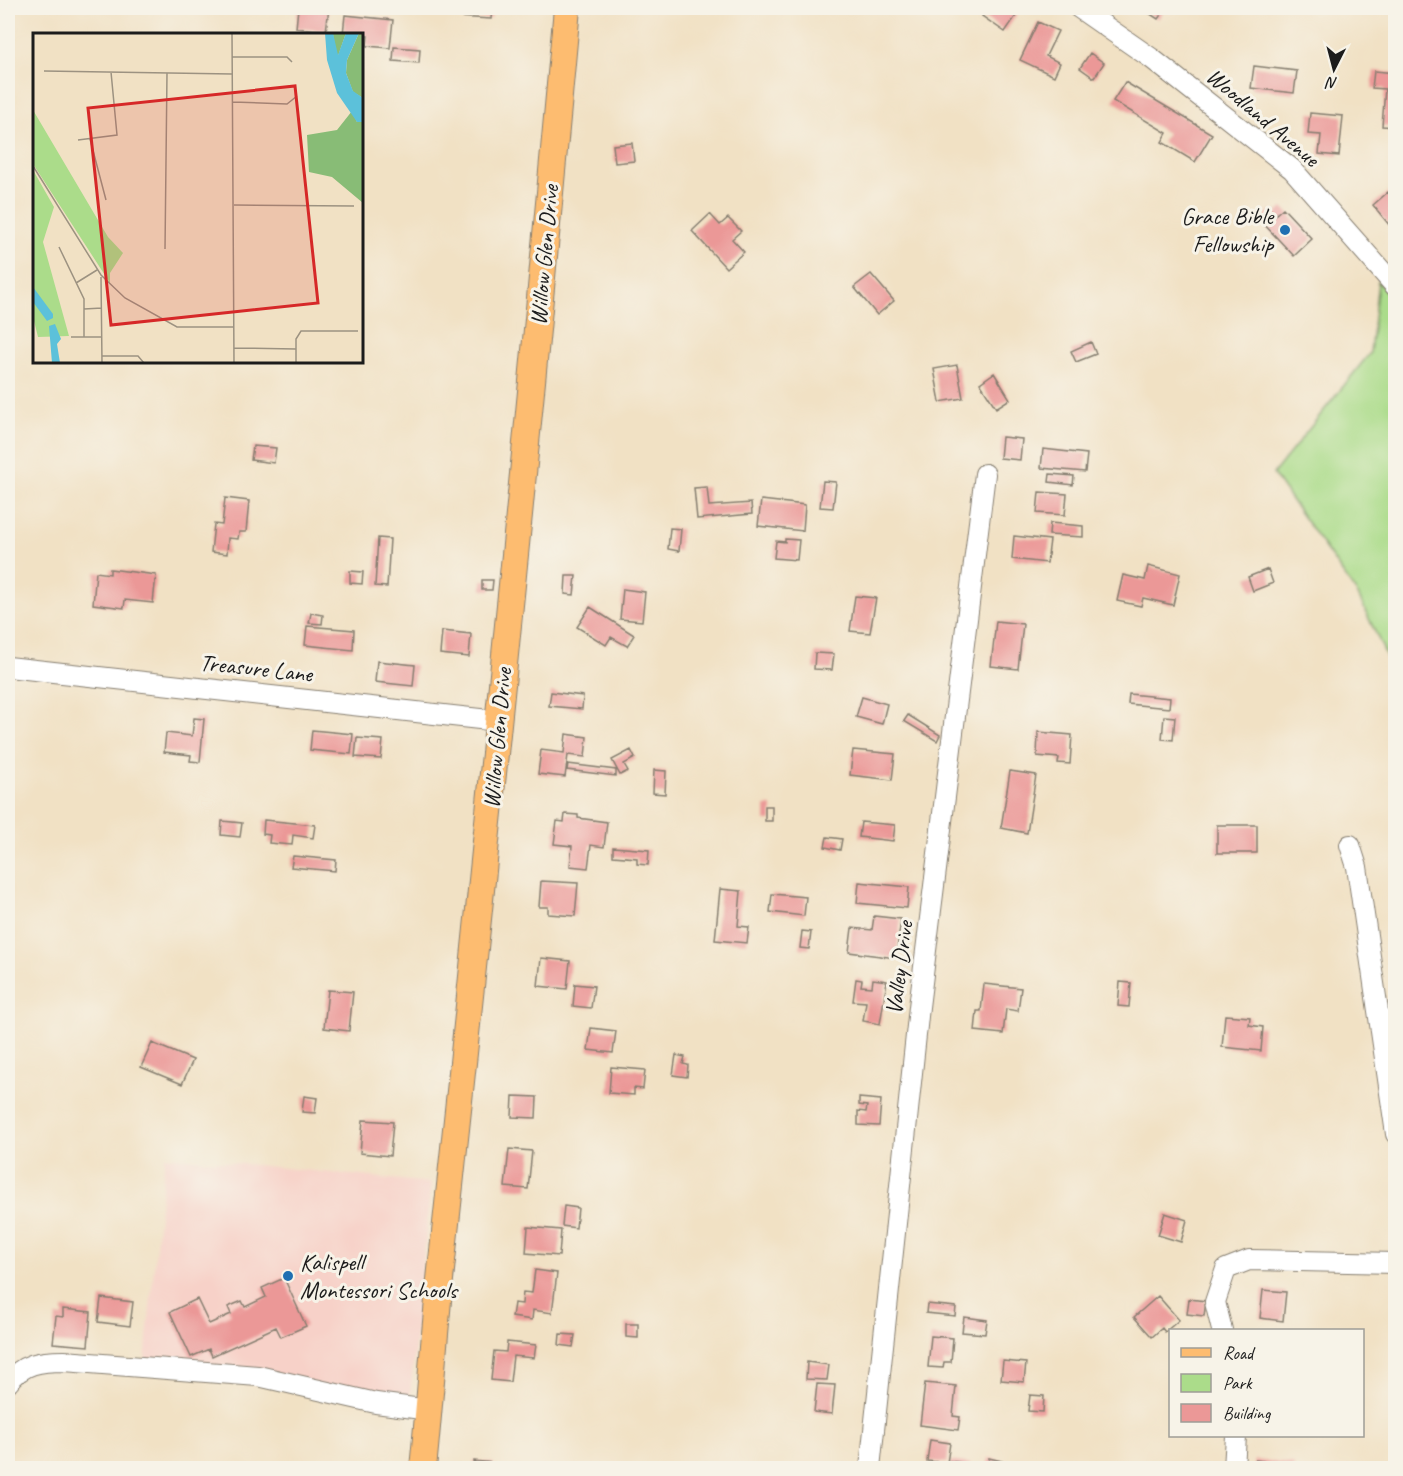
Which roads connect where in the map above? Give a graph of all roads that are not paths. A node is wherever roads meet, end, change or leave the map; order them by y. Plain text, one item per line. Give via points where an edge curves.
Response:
1 (567, 8) edge
2 (1079, 8) edge
3 (1395, 287) edge
4 (985, 474) dead end
5 (8, 667) edge
6 (498, 721) junction
7 (1350, 845) dead end
8 (1395, 1134) edge
9 (1395, 1263) edge
10 (1222, 1329) edge
11 (8, 1383) edge
12 (429, 1410) junction
13 (1236, 1437) edge
14 (423, 1468) edge
15 (870, 1468) edge
16 (1234, 1468) edge

1 - 6 main road, Willow Glen Drive
2 - 3 street, Woodland Avenue via 1150,58 1292,170
4 - 15 street, Valley Drive via 919,1007
5 - 6 street, Treasure Lane
6 - 12 main road, Willow Glen Drive
7 - 8 street via 1357,867
9 - 10 street via 1249,1260 1226,1269 1215,1302
11 - 12 street via 26,1366 64,1361 258,1376 376,1403
12 - 14 main road, Willow Glen Drive
13 - 16 street

